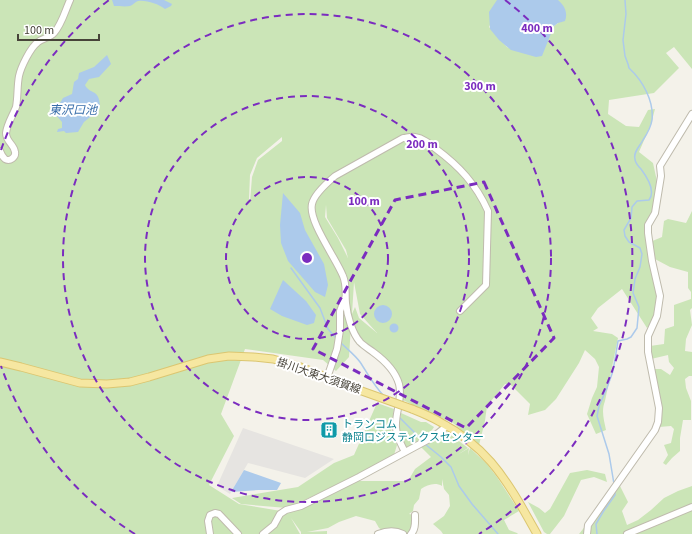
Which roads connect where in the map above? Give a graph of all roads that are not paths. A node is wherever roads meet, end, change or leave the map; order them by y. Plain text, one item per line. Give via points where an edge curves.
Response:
1 (70, 0) edge
2 (692, 114) edge
3 (0, 151) edge
4 (346, 294) junction
5 (460, 311) dead end
6 (0, 362) edge
7 (327, 378) junction
8 (447, 426) junction
9 (405, 452) junction
10 (692, 507) edge
11 (416, 515) dead end
12 (210, 534) edge
13 (238, 534) edge
14 (263, 534) edge
15 (378, 534) edge
16 (403, 534) edge
17 (411, 534) edge
18 (537, 534) edge
19 (587, 534) edge
20 (627, 534) edge

1 - 3 street via 55,32 34,46 20,75 17,102 6,133 15,150 14,157 6,159
2 - 19 street via 660,166 661,176 655,213 648,225 652,261 660,296 657,316 648,336 648,352 659,408 658,422 655,430 588,524
4 - 5 street via 343,275 313,216 313,200 335,176 403,138 415,137 424,140 452,161 468,178 488,211 486,285
4 - 7 street via 340,311 337,349
4 - 9 street via 349,319 361,342 389,366 399,384 396,428
6 - 7 main road, 掛川大東大須賀線 via 80,383 106,384 130,382 208,359 229,356 253,357 298,366
7 - 8 main road, 掛川大東大須賀線, bridge via 412,409
8 - 9 street
8 - 18 main road, 掛川大東大須賀線 via 469,441 490,462 507,484
9 - 14 street via 301,506 286,510
10 - 20 street
11 - 17 street via 415,528
12 - 13 street via 208,521 210,515 215,513
15 - 16 street via 392,531

